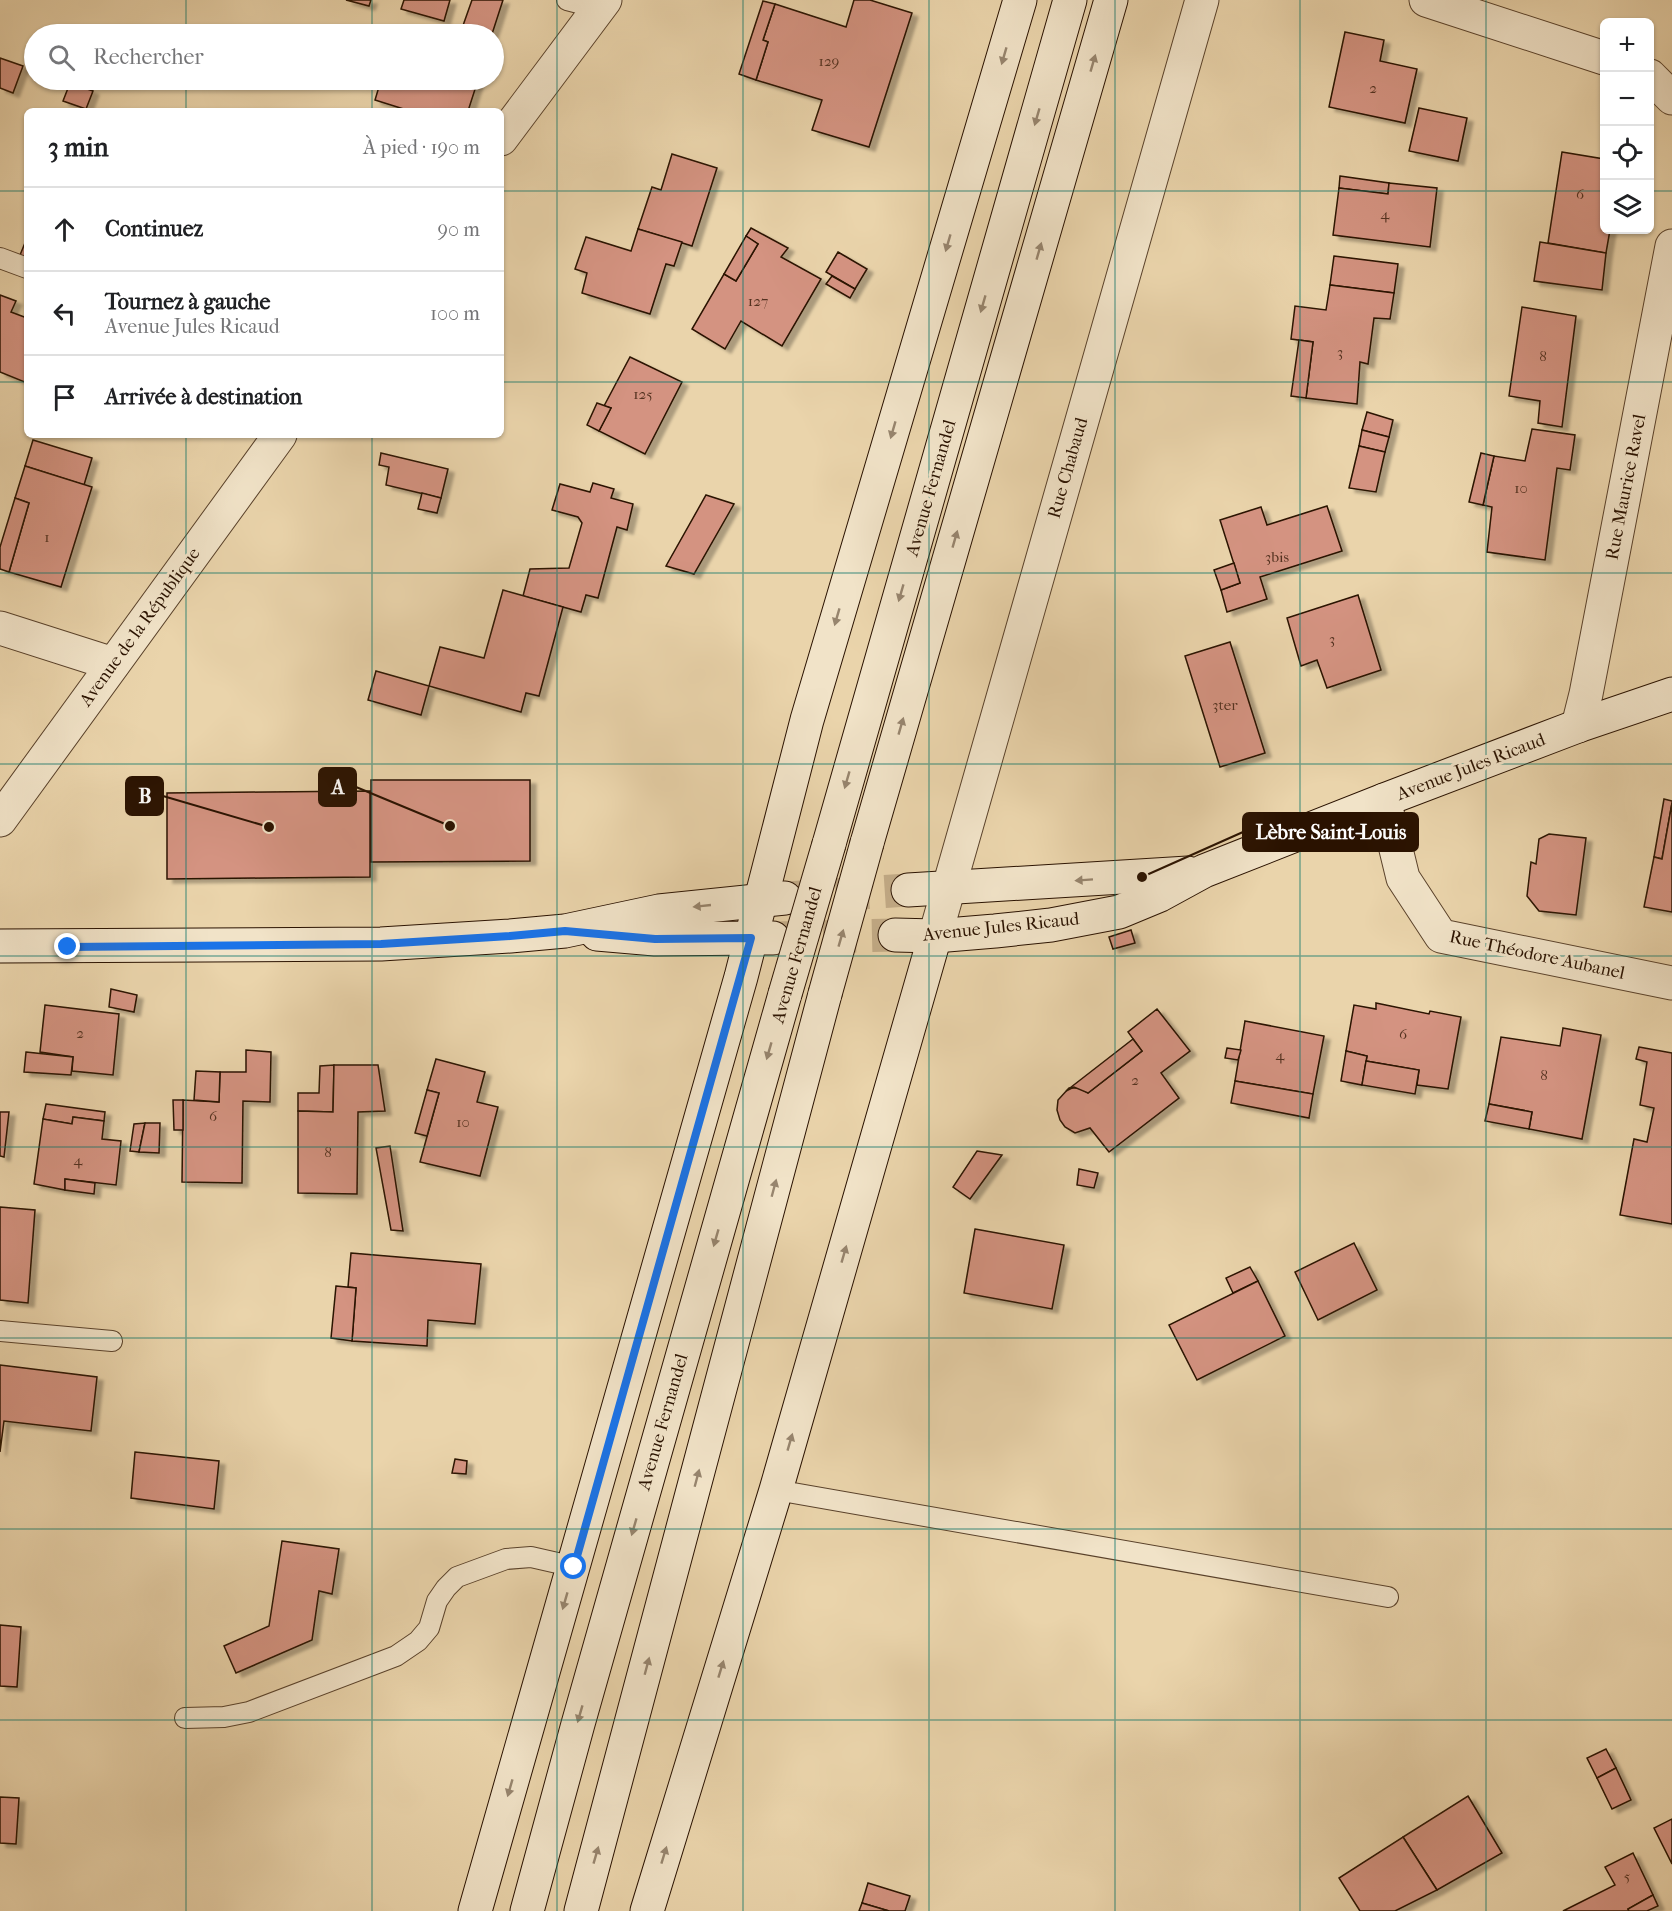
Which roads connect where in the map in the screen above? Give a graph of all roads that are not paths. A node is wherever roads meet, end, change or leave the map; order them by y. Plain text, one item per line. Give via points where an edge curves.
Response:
1 (567, 0) edge
2 (1020, 0) edge
3 (1070, 0) edge
4 (1111, 0) edge
5 (1202, 0) edge
6 (1426, 0) edge
7 (601, 4) edge
8 (1600, 56) edge
9 (1654, 80) edge
10 (1672, 98) edge
11 (504, 134) edge
12 (1672, 246) edge
13 (0, 258) edge
14 (24, 267) edge
15 (278, 438) edge
16 (0, 628) edge
17 (112, 664) junction
18 (1672, 694) edge
19 (1578, 726) junction
20 (1384, 800) junction
21 (0, 820) edge
22 (1204, 871) junction
23 (949, 888) junction
24 (908, 890) tunnel mouth
25 (773, 899) junction
26 (565, 931) junction
27 (895, 935) tunnel mouth
28 (935, 936) junction
29 (763, 938) junction
30 (0, 946) edge
31 (1672, 983) edge
32 (0, 1331) edge
33 (112, 1341) dead end
34 (776, 1490) junction
35 (574, 1567) junction
36 (1388, 1597) dead end
37 (185, 1718) dead end
38 (475, 1911) edge
39 (527, 1911) edge
40 (580, 1911) edge
41 (647, 1911) edge

1 - 7 lane
2 -> 25 main road via 807,720
3 -> 39 main road, Avenue Fernandel, bridge
40 -> 4 main road, Avenue Fernandel, bridge via 825,994
5 - 23 main road, Rue Chabaud
6 - 8 main road
7 - 11 main road
9 - 10 main road
12 - 19 main road, Rue Maurice Ravel
13 - 14 lane
15 - 17 main road, Avenue de la République
16 - 17 main road
17 - 21 main road, Avenue de la République
18 - 19 main road, Avenue Jules Ricaud
19 - 20 main road, Avenue Jules Ricaud
20 - 22 main road, Avenue Jules Ricaud
20 - 31 main road, Rue Théodore Aubanel via 1403,878 1441,936
22 -> 23 main road, Avenue Jules Ricaud
22 - 28 main road, Avenue Jules Ricaud via 1119,912 1051,925
23 - 24 main road, Avenue Jules Ricaud
23 - 28 main road, Rue Chabaud
25 -> 26 main road via 659,911
25 - 29 main road
26 - 29 main road via 655,939
26 - 30 main road via 381,944
27 - 28 main road, Avenue Jules Ricaud
34 -> 28 main road, Rue Chabaud
29 - 35 main road
32 - 33 lane
34 - 36 lane
41 -> 34 main road, Rue Chabaud
35 - 37 lane via 531,1557 506,1559 457,1577 437,1601 429,1628 396,1656 249,1712
35 -> 38 main road

